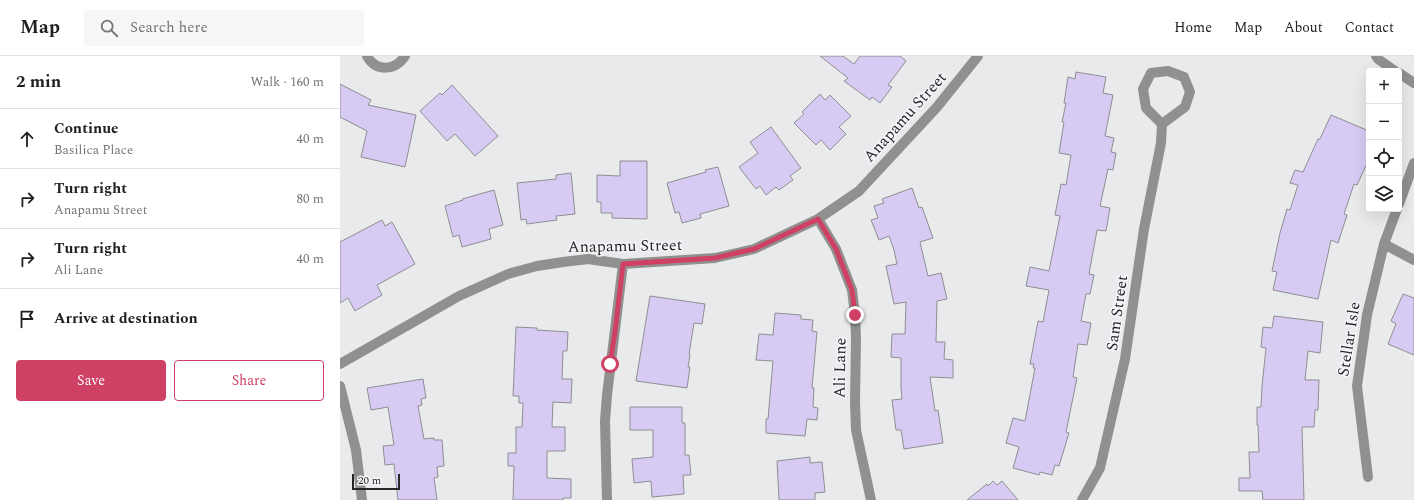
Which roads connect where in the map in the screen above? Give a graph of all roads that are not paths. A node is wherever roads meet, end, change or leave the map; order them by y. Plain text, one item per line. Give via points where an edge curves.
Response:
1 (367, 56) edge
2 (405, 56) edge
3 (978, 56) edge
4 (1376, 56) edge
5 (1391, 68) edge
6 (1402, 75) edge
7 (1414, 84) edge
8 (1162, 124) junction
9 (1414, 163) edge
10 (1402, 196) edge
11 (1396, 212) edge
12 (818, 219) junction
13 (1384, 244) junction
14 (1414, 260) edge
15 (623, 264) junction
16 (340, 364) edge
17 (340, 386) edge
18 (1368, 477) dead end
19 (362, 500) edge
20 (607, 500) edge
21 (871, 500) edge
22 (1082, 500) edge

1 - 2 street via 376,66 384,68 392,67
3 - 12 street, Anapamu Street via 937,107 858,191
4 - 5 street
6 - 7 street
8 - 8 street via 1146,108 1143,89 1151,74 1168,71 1184,77 1190,92 1185,107
8 - 22 street, Sam Street via 1125,359 1100,468
9 - 10 street
11 - 13 street, Stellar Isle
12 - 15 street, Anapamu Street via 754,249 715,258
12 - 21 street, Ali Lane via 836,249 852,290 856,338 856,430
13 - 14 street
13 - 18 street, Stellar Isle via 1367,315 1357,386
15 - 16 street, Anapamu Street via 588,259 537,266 508,274 459,296
15 - 20 street via 606,395
17 - 19 street via 356,450

